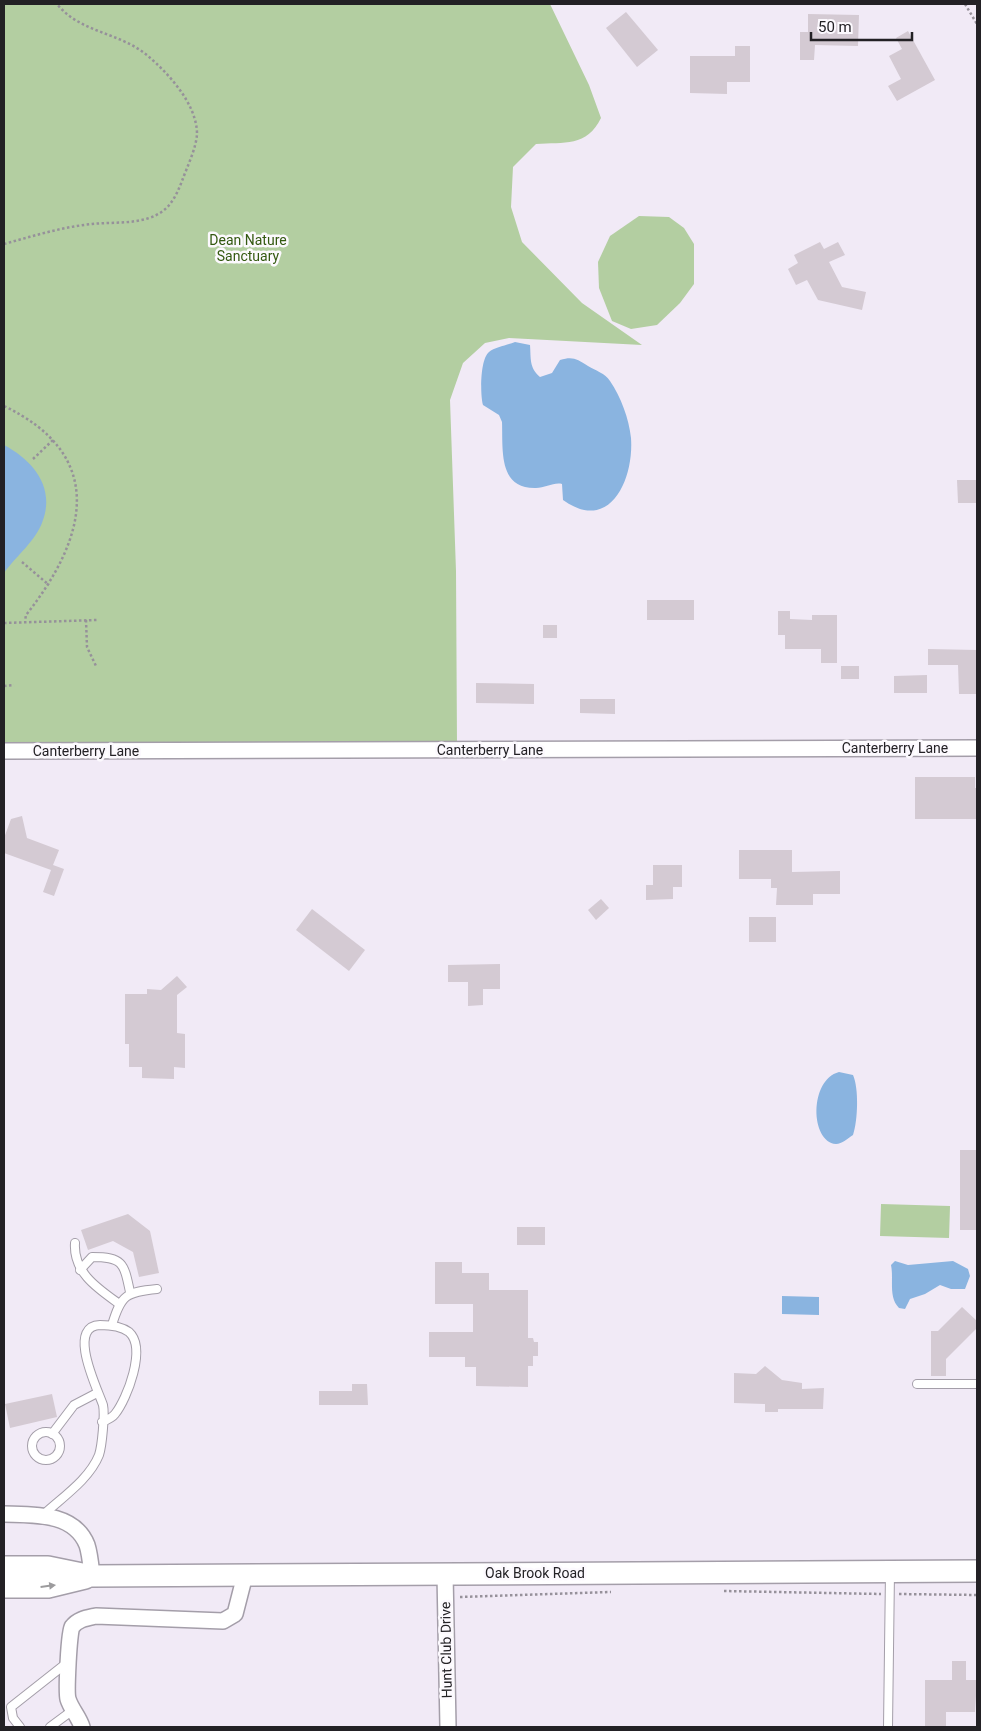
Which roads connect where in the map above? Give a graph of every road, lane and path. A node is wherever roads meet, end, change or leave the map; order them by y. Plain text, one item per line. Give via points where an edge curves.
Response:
1 (57, 4) edge
2 (965, 4) edge
3 (977, 24) edge
4 (4, 244) edge
5 (4, 406) edge
6 (53, 440) junction
7 (33, 459) dead end
8 (22, 562) dead end
9 (49, 585) junction
10 (86, 620) junction
11 (97, 620) dead end
12 (25, 621) junction
13 (4, 623) edge
14 (96, 666) dead end
15 (14, 685) dead end
16 (4, 686) edge
17 (977, 748) edge
18 (4, 751) edge
19 (74, 1243) dead end
20 (80, 1270) junction
21 (157, 1289) dead end
22 (130, 1292) junction
23 (118, 1303) junction
24 (112, 1325) junction
25 (917, 1384) dead end
26 (977, 1384) edge
27 (97, 1393) junction
28 (102, 1422) junction
29 (52, 1434) dead end
30 (4, 1514) edge
31 (42, 1516) junction
32 (4, 1568) edge
33 (890, 1570) junction
34 (977, 1571) edge
35 (445, 1574) junction
36 (245, 1575) junction
37 (92, 1576) junction
38 (4, 1587) edge
39 (721, 1591) dead end
40 (612, 1592) dead end
41 (890, 1594) junction
42 (977, 1595) edge
43 (460, 1597) dead end
44 (70, 1661) junction
45 (73, 1710) junction
46 (20, 1727) edge
47 (50, 1727) edge
48 (82, 1727) edge
49 (448, 1727) edge
50 (888, 1727) edge

1 - 4 path via 77,22 136,47 161,68 184,95 196,126 196,137 180,185 166,211 140,220 54,230
2 - 3 path
5 - 6 path via 26,416
6 - 7 path
6 - 9 path via 71,471 78,508 76,527 66,554
8 - 9 path
9 - 12 path
10 - 11 path
10 - 12 path
10 - 14 path via 87,647
12 - 13 path
15 - 16 path
17 - 18 street, Canterberry Lane
19 - 20 lane
20 - 22 lane via 92,1257 112,1257 118,1260 126,1274
20 - 23 lane
21 - 22 lane
22 - 23 lane
23 - 24 lane
24 - 27 lane via 95,1326 85,1339 85,1352
24 - 28 lane via 128,1332 134,1339 136,1359 125,1398 114,1416
25 - 26 lane
27 - 28 lane via 103,1407
27 - 29 lane via 74,1405
28 - 31 lane via 99,1454 88,1474
30 - 31 street
31 - 37 street via 73,1525 87,1546
32 - 37 main road, Oak Brook Road via 48,1567
33 - 34 main road, Oak Brook Road
33 - 35 main road, Oak Brook Road
33 - 41 lane
35 - 36 main road, Oak Brook Road
35 - 49 street, Hunt Club Drive
36 - 37 main road, Oak Brook Road
36 - 44 street via 235,1614 223,1621 82,1618 72,1628
38 -> 37 main road, Oak Brook Road via 48,1587
39 - 41 path
40 - 43 path
41 - 42 path
41 - 50 lane
44 - 45 street via 67,1684
44 - 46 lane via 11,1707 13,1718
45 - 47 lane
45 - 48 street

